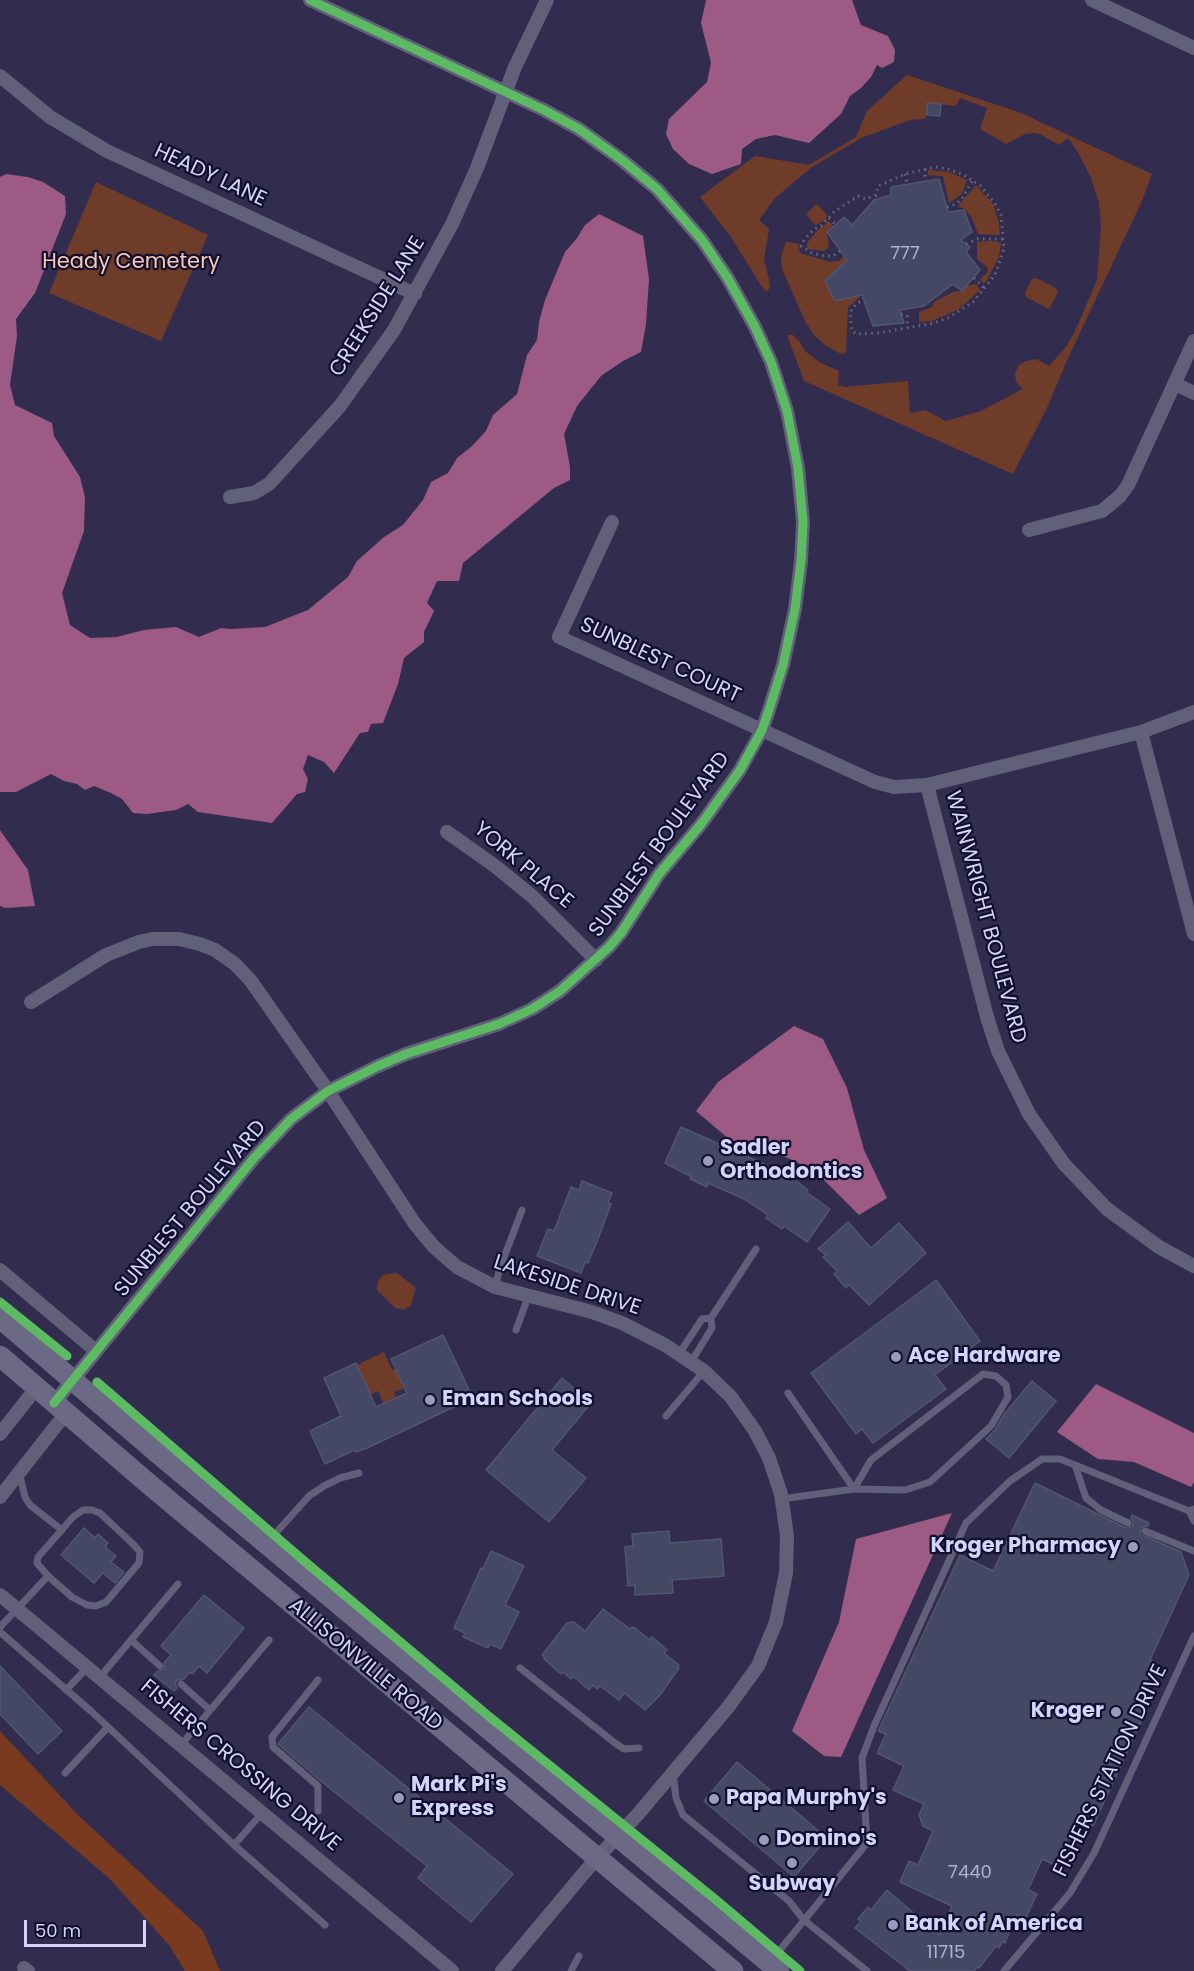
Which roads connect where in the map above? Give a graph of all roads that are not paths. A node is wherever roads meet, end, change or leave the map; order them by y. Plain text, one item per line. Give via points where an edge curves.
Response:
1 (310, 0) edge
2 (547, 0) edge
3 (1092, 0) edge
4 (1194, 48) edge
5 (0, 76) edge
6 (505, 92) junction
7 (415, 294) junction
8 (1194, 341) edge
9 (1174, 384) junction
10 (1194, 393) edge
11 (230, 497) dead end
12 (612, 522) dead end
13 (1029, 530) dead end
14 (1194, 712) edge
15 (762, 730) junction
16 (1141, 732) junction
17 (927, 786) junction
18 (447, 832) dead end
19 (1194, 934) edge
20 (597, 960) junction
21 (32, 1002) dead end
22 (328, 1091) junction
23 (522, 1210) dead end
24 (756, 1249) dead end
25 (1194, 1266) edge
26 (0, 1270) edge
27 (495, 1287) junction
28 (528, 1297) junction
29 (0, 1318) edge
30 (711, 1318) junction
31 (516, 1330) dead end
32 (96, 1351) junction
33 (0, 1356) edge
34 (685, 1358) junction
35 (704, 1371) junction
36 (73, 1380) junction
37 (37, 1387) junction
38 (788, 1394) dead end
39 (60, 1408) junction
40 (666, 1416) dead end
41 (0, 1434) edge
42 (1075, 1465) junction
43 (19, 1472) junction
44 (359, 1473) dead end
45 (854, 1489) junction
46 (0, 1497) edge
47 (782, 1498) junction
48 (1192, 1510) edge
49 (1194, 1521) edge
50 (1128, 1523) dead end
51 (62, 1530) junction
52 (1145, 1531) dead end
53 (274, 1535) dead end
54 (1194, 1551) edge
55 (48, 1576) junction
56 (178, 1584) dead end
57 (0, 1595) edge
58 (17, 1608) junction
59 (0, 1627) edge
60 (0, 1632) edge
61 (1194, 1636) edge
62 (131, 1640) junction
63 (269, 1640) dead end
64 (160, 1666) dead end
65 (88, 1667) junction
66 (520, 1668) dead end
67 (100, 1677) junction
68 (318, 1680) dead end
69 (181, 1684) dead end
70 (66, 1690) junction
71 (210, 1710) junction
72 (108, 1727) junction
73 (181, 1745) junction
74 (639, 1748) dead end
75 (673, 1772) junction
76 (65, 1773) dead end
77 (318, 1811) dead end
78 (262, 1812) junction
79 (621, 1831) junction
80 (234, 1845) junction
81 (598, 1857) junction
82 (804, 1920) junction
83 (325, 1925) dead end
84 (579, 1956) dead end
85 (774, 1967) edge
86 (452, 1971) edge
87 (502, 1971) edge
88 (570, 1971) edge
89 (734, 1971) edge
90 (867, 1971) edge
91 (1004, 1971) edge

1 - 6 street, SUNBLEST BOULEVARD
2 - 6 street, CREEKSIDE LANE
3 - 4 street
5 - 7 street, HEADY LANE via 50,117 107,151
6 - 7 street, CREEKSIDE LANE via 465,196
6 - 15 street, SUNBLEST BOULEVARD via 596,140 672,205 728,278 771,362 792,437 801,494 802,541 800,582 790,636
7 - 11 street, CREEKSIDE LANE via 361,378 314,436 269,484 254,493
8 - 9 street
9 - 10 street
9 - 13 street via 1120,496 1102,511
12 - 15 street, SUNBLEST COURT via 559,637
14 - 16 street
15 - 17 street via 875,782 894,787
15 - 20 street, SUNBLEST BOULEVARD via 730,786 672,856 621,933
16 - 17 street
16 - 19 street
17 - 25 street, WAINWRIGHT BOULEVARD via 987,1017 998,1051 1029,1114 1064,1164 1107,1209 1159,1247
18 - 20 street, YORK PLACE via 533,897
20 - 22 street, SUNBLEST BOULEVARD via 532,1009 378,1065
21 - 22 street, LAKESIDE DRIVE via 125,946 166,938 200,944 226,958 251,981
22 - 27 street, LAKESIDE DRIVE via 434,1247 457,1267
22 - 32 street, SUNBLEST BOULEVARD via 291,1119 260,1152
23 - 27 lane
24 - 30 lane
26 - 32 street
27 - 28 street, LAKESIDE DRIVE
28 - 31 lane
28 - 34 street, LAKESIDE DRIVE via 622,1323
29 - 36 main road, ALLISONVILLE ROAD
30 - 34 lane via 712,1329
30 - 34 lane via 702,1319
32 - 36 street, SUNBLEST BOULEVARD
33 - 37 main road, ALLISONVILLE ROAD
34 - 35 street, LAKESIDE DRIVE
35 - 40 lane
35 - 47 street, LAKESIDE DRIVE via 731,1397 755,1431
36 - 39 street, SUNBLEST BOULEVARD
36 - 79 main road, ALLISONVILLE ROAD
37 - 39 main road, ALLISONVILLE ROAD
37 - 41 street
38 - 45 lane
39 - 43 street, SUNBLEST BOULEVARD
39 - 81 main road, ALLISONVILLE ROAD
42 - 48 lane
42 - 50 lane via 1086,1498
42 - 82 lane via 1060,1459 1042,1459 1010,1481 966,1523 862,1758 867,1843
43 - 46 street, SUNBLEST BOULEVARD
43 - 51 lane via 30,1505
44 - 53 lane via 324,1485
45 - 45 lane via 905,1490 930,1482 991,1426 1008,1397 1006,1385 996,1376 983,1374 871,1460
45 - 47 lane
47 - 75 street, LAKESIDE DRIVE via 786,1573 776,1622 758,1666
48 - 49 lane
51 - 55 lane via 37,1560
51 - 55 lane via 83,1510 100,1513 140,1552 139,1563 106,1602 96,1606 81,1602
52 - 54 lane
55 - 58 lane
56 - 62 lane
57 - 58 street, FISHERS CROSSING DRIVE
58 - 59 lane
58 - 65 street, FISHERS CROSSING DRIVE
60 - 70 lane
61 - 91 lane, FISHERS STATION DRIVE via 1094,1853 1070,1893
62 - 64 lane
62 - 67 lane
63 - 71 lane
65 - 67 street, FISHERS CROSSING DRIVE
65 - 70 lane
66 - 74 lane via 615,1743 624,1749
67 - 73 street, FISHERS CROSSING DRIVE
68 - 77 lane via 272,1737 273,1747 318,1786
69 - 71 lane
70 - 72 lane
71 - 73 lane
72 - 76 lane
72 - 80 lane
73 - 78 street, FISHERS CROSSING DRIVE
75 - 79 street, LAKESIDE DRIVE
75 - 82 lane via 683,1815 789,1901
78 - 80 lane
78 - 86 street, FISHERS CROSSING DRIVE
79 - 81 street, LAKESIDE DRIVE
79 - 85 main road, ALLISONVILLE ROAD
80 - 83 lane
81 - 87 street, LAKESIDE DRIVE
81 - 89 main road, ALLISONVILLE ROAD
82 - 85 lane
82 - 90 lane
84 - 88 lane

